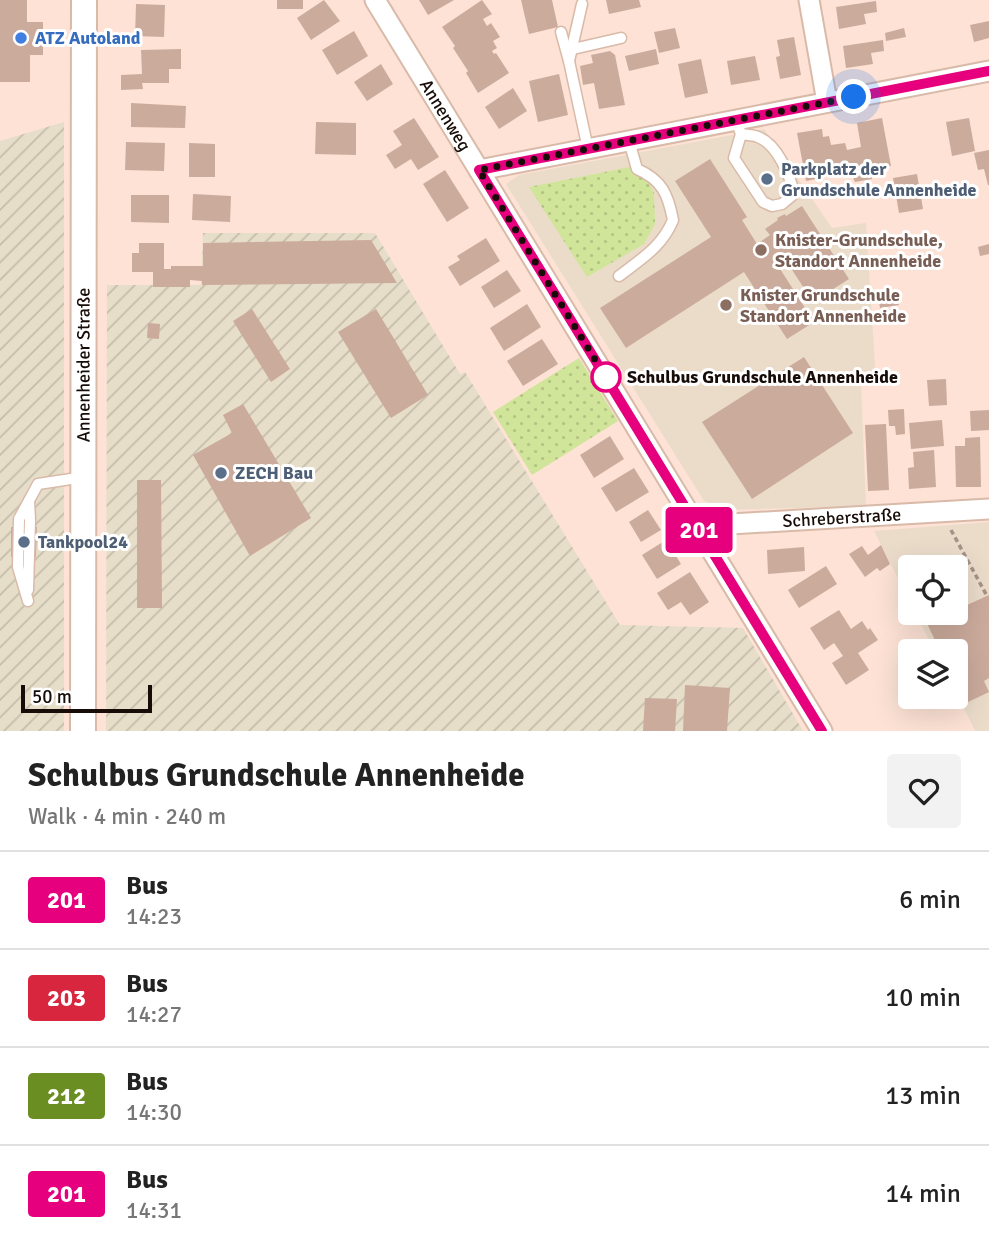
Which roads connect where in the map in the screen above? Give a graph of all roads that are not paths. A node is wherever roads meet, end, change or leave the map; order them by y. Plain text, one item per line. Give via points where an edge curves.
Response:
1 (84, 0) edge
2 (375, 0) edge
3 (809, 0) edge
4 (582, 4) dead end
5 (561, 32) dead end
6 (621, 38) dead end
7 (573, 49) junction
8 (569, 61) junction
9 (989, 71) edge
10 (827, 102) junction
11 (739, 127) junction
12 (629, 141) junction
13 (588, 149) junction
14 (479, 170) junction
15 (619, 275) dead end
16 (84, 477) junction
17 (29, 501) junction
18 (989, 509) edge
19 (697, 526) junction
20 (83, 731) edge
21 (822, 731) edge

1 - 16 street, Annenheider Straße
2 - 14 street, Annenweg
3 - 10 street
4 - 7 lane
5 - 8 lane
6 - 7 lane
7 - 8 lane
8 - 13 lane
9 - 10 street
10 - 11 street
11 - 11 lane via 734,158 763,202 772,206 788,200 794,194 791,181 774,150
11 - 12 street
12 - 13 street
12 - 15 lane via 637,169 650,174 664,190 673,220 651,253
13 - 14 street
14 - 19 street, Annenweg
16 - 17 lane via 38,484
16 - 20 street, Annenheider Straße
17 - 17 lane via 19,519 19,567 28,601
18 - 19 street, Schreberstraße
19 - 21 street, Annenweg

